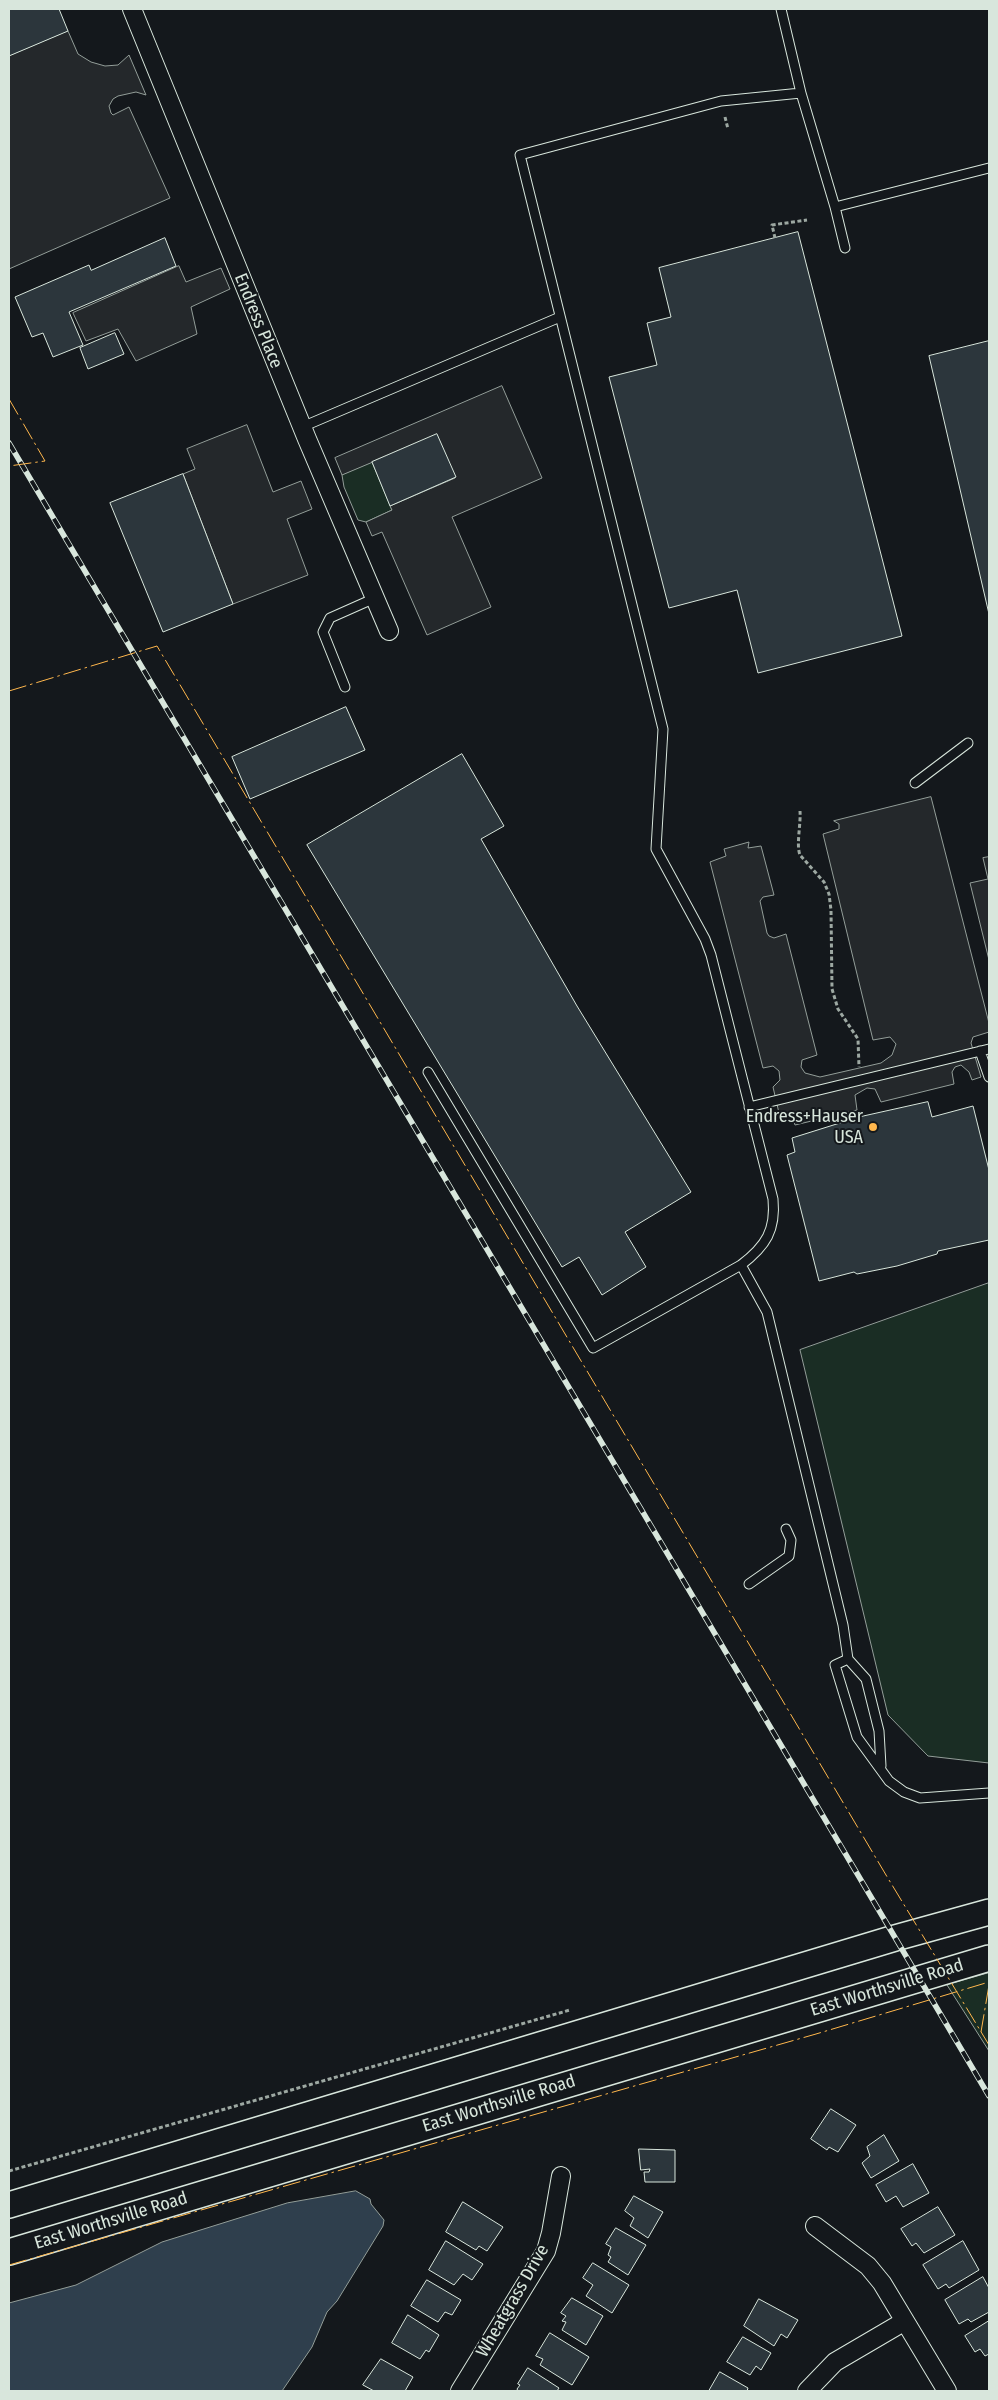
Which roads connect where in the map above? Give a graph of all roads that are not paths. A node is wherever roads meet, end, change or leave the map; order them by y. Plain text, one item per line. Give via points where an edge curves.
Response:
1 (132, 9) edge
2 (782, 9) edge
3 (800, 94) junction
4 (989, 168) edge
5 (835, 207) junction
6 (844, 248) dead end
7 (560, 317) junction
8 (302, 427) junction
9 (375, 598) junction
10 (389, 632) dead end
11 (345, 687) dead end
12 (968, 743) dead end
13 (915, 783) dead end
14 (984, 1050) edge
15 (428, 1072) dead end
16 (989, 1077) edge
17 (749, 1107) junction
18 (741, 1265) junction
19 (786, 1529) dead end
20 (749, 1584) dead end
21 (848, 1659) junction
22 (881, 1766) junction
23 (989, 1793) edge
24 (989, 1912) edge
25 (989, 1958) edge
26 (561, 2176) dead end
27 (9, 2205) edge
28 (815, 2226) dead end
29 (9, 2252) edge
30 (905, 2321) junction
31 (460, 2391) edge
32 (807, 2391) edge
33 (947, 2391) edge

1 - 8 street, Endress Place
2 - 3 lane
3 - 5 lane
3 - 7 lane via 721,101 520,155
4 - 5 lane
5 - 6 lane
7 - 8 lane
7 - 17 lane via 663,729 656,849 705,939
8 - 9 street, Endress Place
9 - 10 street, Endress Place
9 - 11 lane via 330,618 323,632
12 - 13 lane
14 - 16 lane
14 - 17 lane
15 - 18 lane via 593,1348
17 - 18 lane via 774,1198 775,1214 772,1230 753,1256
18 - 21 lane via 767,1312 843,1625
19 - 20 lane via 791,1540 789,1556
21 - 22 lane via 866,1679 879,1731
21 - 22 lane via 836,1665 857,1736
22 - 23 lane via 890,1782 920,1798
24 - 27 main road via 886,1940
25 - 29 main road, East Worthsville Road
26 - 31 street, Wheatgrass Drive via 546,2251
28 - 30 street via 868,2266
30 - 32 street via 836,2362
30 - 33 street

